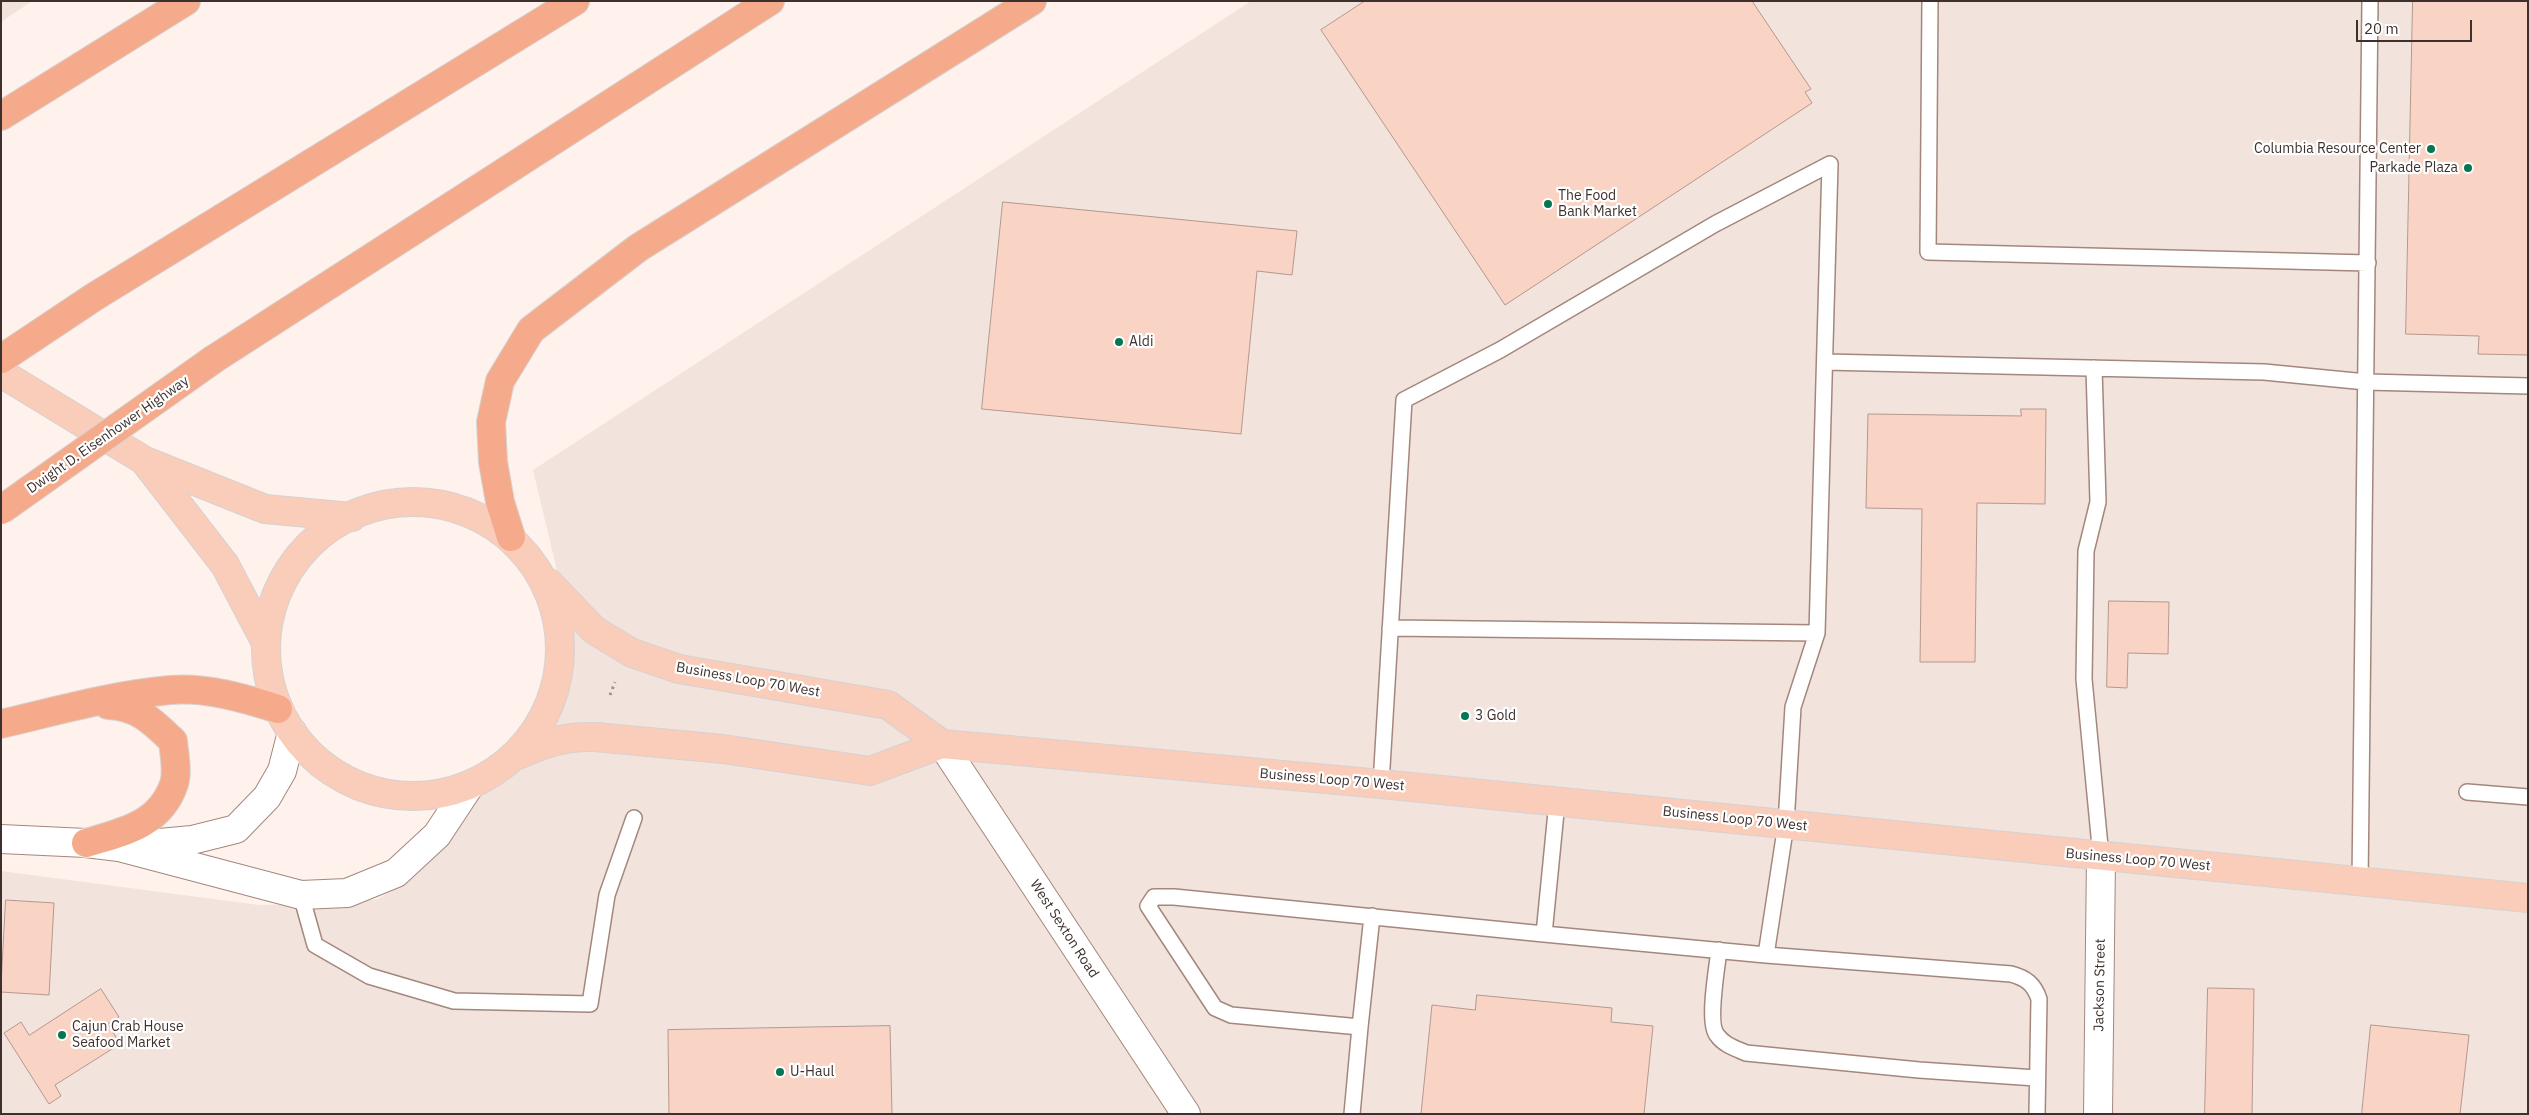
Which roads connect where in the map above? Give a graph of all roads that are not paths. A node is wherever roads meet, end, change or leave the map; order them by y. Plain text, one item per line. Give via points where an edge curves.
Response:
1 (186, 1) edge
2 (575, 1) edge
3 (770, 1) edge
4 (1032, 1) edge
5 (1930, 1) edge
6 (2370, 1) edge
7 (1, 116) edge
8 (2368, 263) junction
9 (1, 359) edge
10 (1825, 362) junction
11 (2094, 368) junction
12 (1, 373) edge
13 (2366, 382) junction
14 (2528, 386) edge
15 (145, 461) junction
16 (1, 510) edge
17 (352, 517) junction
18 (511, 537) junction
19 (542, 575) junction
20 (1390, 628) junction
21 (1817, 633) junction
22 (265, 641) junction
23 (84, 705) junction
24 (278, 708) junction
25 (1, 724) edge
26 (292, 732) junction
27 (942, 744) junction
28 (513, 757) junction
29 (1381, 784) junction
30 (470, 785) junction
31 (2467, 792) dead end
32 (2528, 797) edge
33 (1557, 802) junction
34 (634, 818) dead end
35 (1786, 824) junction
36 (1, 839) edge
37 (86, 843) junction
38 (119, 846) junction
39 (2101, 857) junction
40 (2360, 882) junction
41 (301, 895) junction
42 (2528, 898) edge
43 (1372, 916) junction
44 (1544, 934) junction
45 (1719, 950) junction
46 (1766, 955) junction
47 (1360, 1027) junction
48 (2036, 1078) junction
49 (1186, 1114) edge
50 (1352, 1114) edge
51 (2037, 1114) edge
52 (2098, 1114) edge

1 - 7 highway
2 - 9 highway via 94,297
3 - 16 highway, Dwight D. Eisenhower Highway, bridge via 214,359
4 - 18 highway via 638,248 531,330 500,381 490,422 492,462
5 - 8 lane via 1928,252
6 - 8 lane
8 - 13 lane
10 - 11 lane
10 - 20 lane via 1830,164 1715,224 1508,346 1404,400
10 - 21 lane
11 - 13 lane via 2264,372
11 - 39 lane via 2098,502 2086,551 2084,679
12 - 15 main road
13 - 14 lane
13 - 40 lane
15 - 17 main road via 264,509
15 - 22 main road via 226,565
17 - 18 main road, Business Loop 70 West via 378,504 425,501 471,512
17 - 22 main road, Business Loop 70 West via 299,554 275,595
18 - 19 main road, Business Loop 70 West
19 - 27 main road, Business Loop 70 West via 594,630 632,653 679,669 888,705
19 - 28 main road via 559,622 560,671 544,718
20 - 21 lane
20 - 29 lane
21 - 35 lane via 1793,707
22 - 24 main road via 268,676
23 - 24 highway via 171,690 232,694
23 - 25 highway
23 - 37 highway via 119,705 146,716 173,741 175,782 153,816 133,829
24 - 26 main road
26 - 30 main road via 327,768 372,790 422,796
26 - 38 main road via 282,771 266,797 236,828 192,840
27 - 28 main road, Business Loop 70 West via 870,771 722,749 586,736 551,740
27 - 29 main road, Business Loop 70 West
27 - 49 main road, West Sexton Road
28 - 30 main road
29 - 33 main road, Business Loop 70 West
30 - 41 main road via 437,835 396,873 347,893
31 - 32 lane
33 - 35 main road, Business Loop 70 West
33 - 44 lane
34 - 41 lane via 607,895 590,1004 454,1001 369,976 315,945
35 - 39 main road, Business Loop 70 West
35 - 46 lane
36 - 37 main road
37 - 38 main road
38 - 41 main road
39 - 40 main road, Business Loop 70 West
39 - 52 main road, Jackson Street
40 - 42 main road, Business Loop 70 West
43 - 44 lane
43 - 47 lane
43 - 47 lane via 1162,896 1150,900 1148,906 1214,1008 1231,1015
44 - 45 lane
45 - 46 lane
45 - 48 lane via 1713,1018 1715,1034 1726,1044 1746,1053
46 - 48 lane via 2024,977 2039,999
47 - 50 lane
48 - 51 lane

